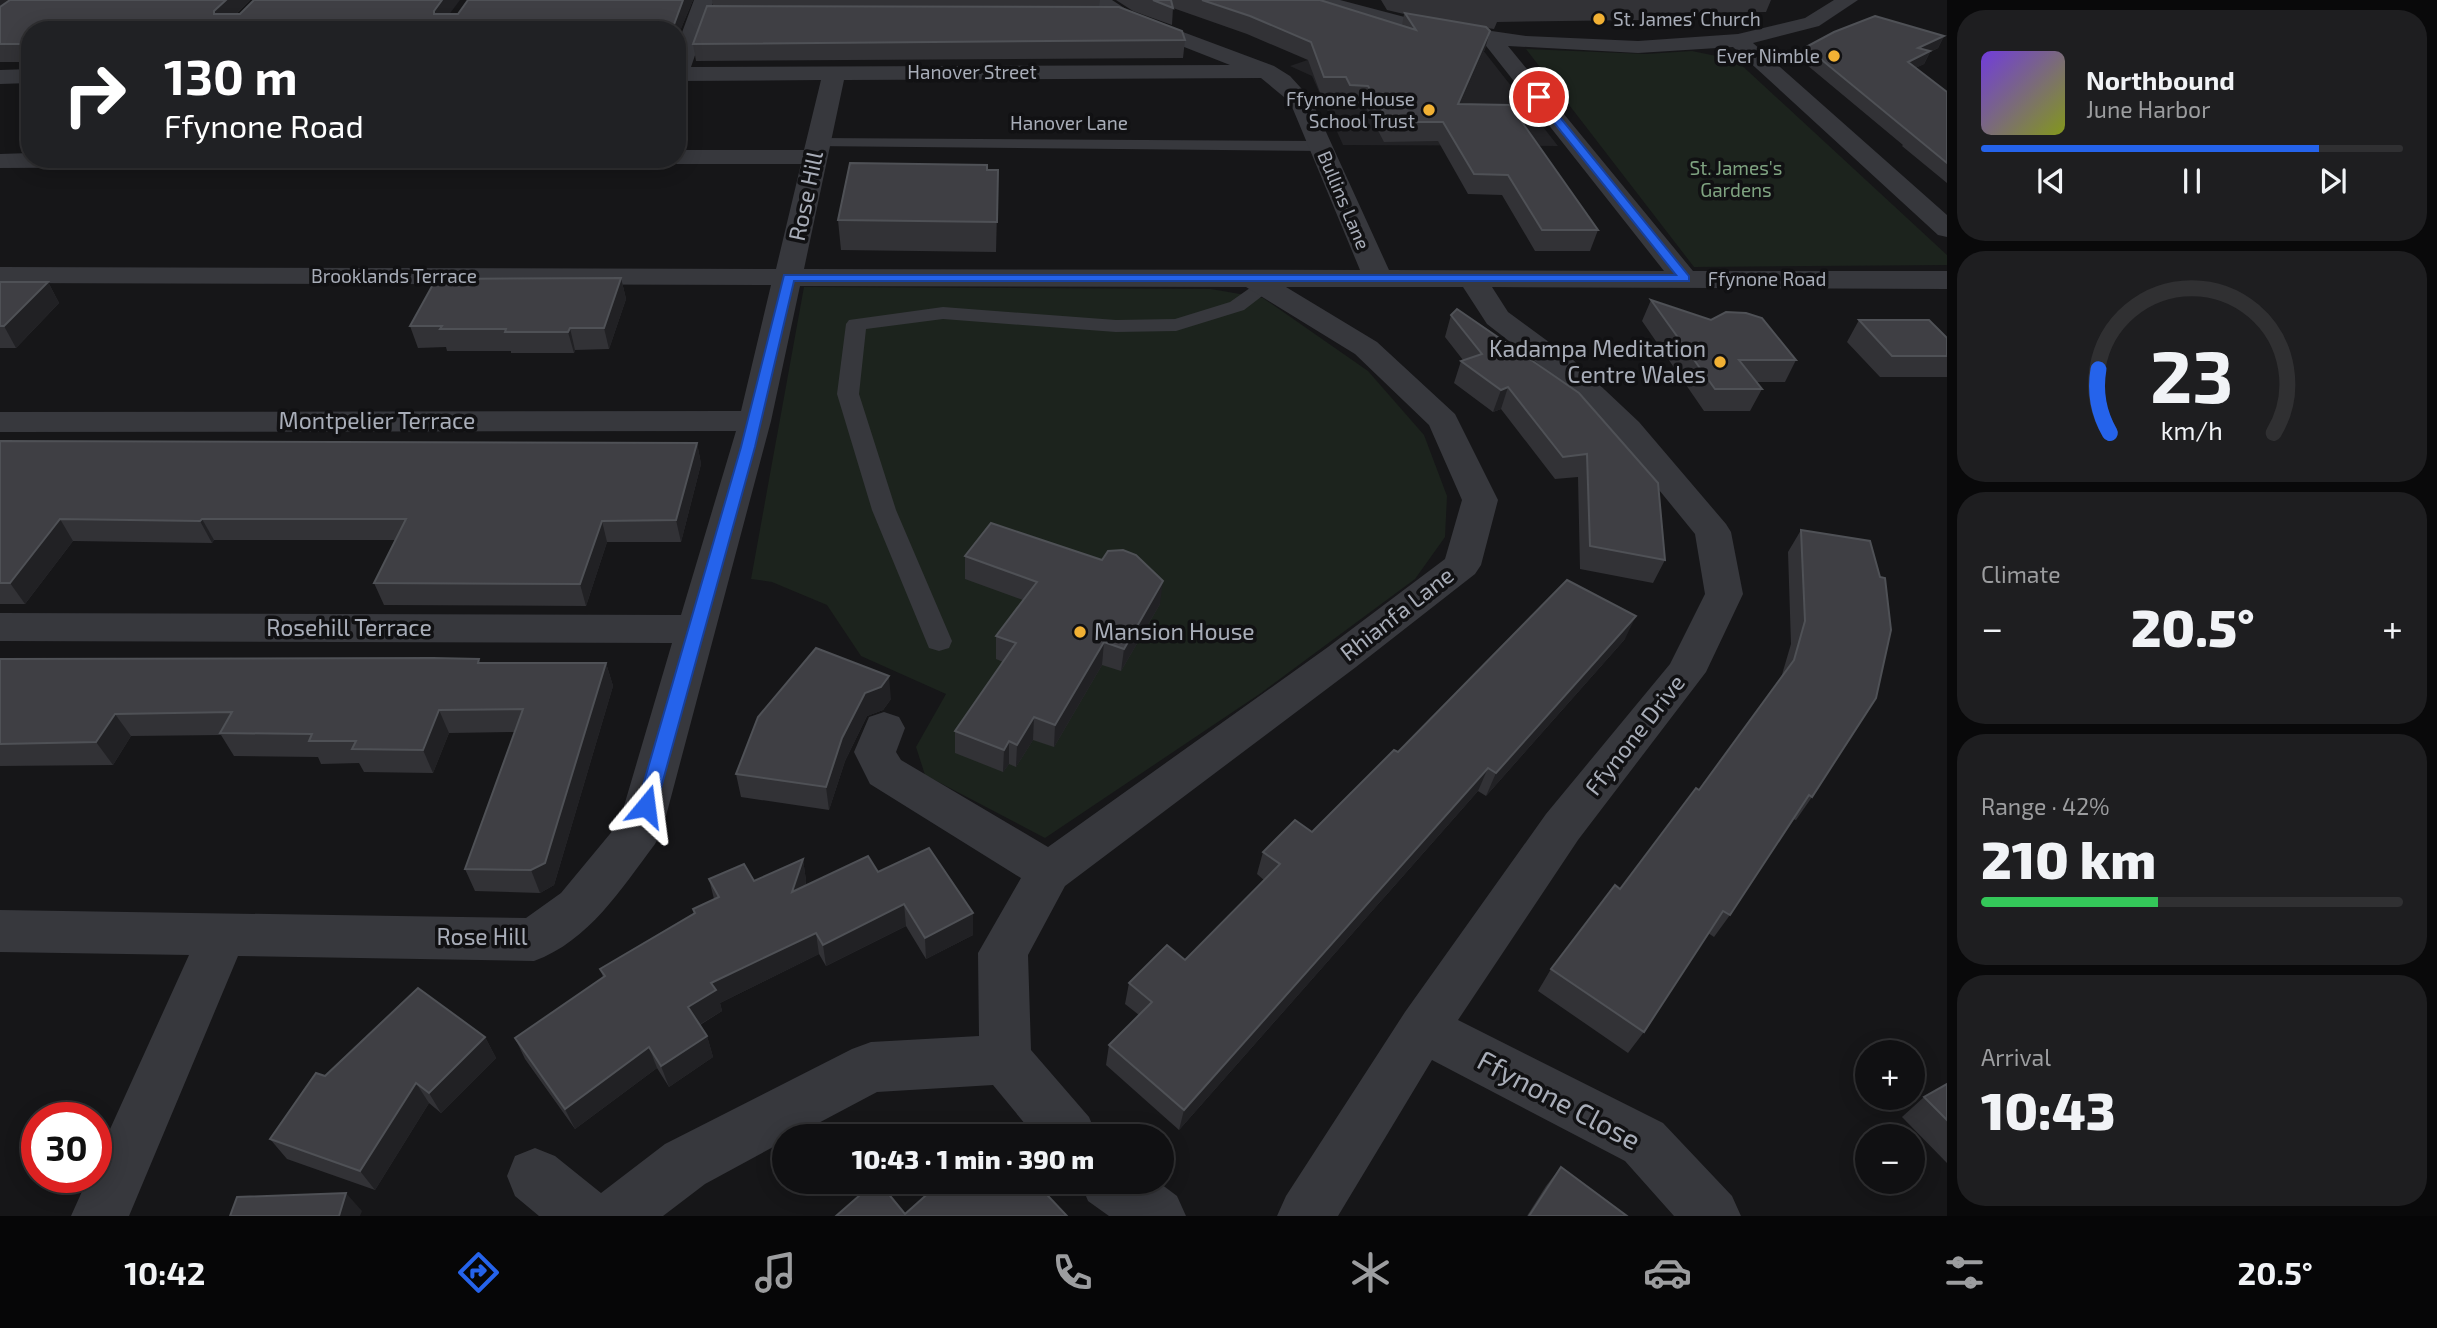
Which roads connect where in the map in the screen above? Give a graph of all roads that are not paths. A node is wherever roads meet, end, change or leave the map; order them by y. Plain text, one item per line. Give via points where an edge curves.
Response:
1 (1317, 0) edge
2 (1847, 0) edge
3 (1098, 9) edge
4 (704, 11) edge
5 (1490, 37) junction
6 (1738, 40) junction
7 (686, 53) edge
8 (1266, 71) junction
9 (834, 73) junction
10 (686, 74) edge
11 (21, 76) edge
12 (0, 77) edge
13 (1321, 146) junction
14 (816, 150) junction
15 (686, 157) edge
16 (0, 161) edge
17 (21, 161) edge
18 (1947, 229) edge
19 (0, 275) edge
20 (789, 277) junction
21 (1378, 278) junction
22 (1472, 278) junction
23 (1685, 279) junction
24 (1947, 279) edge
25 (1258, 282) junction
26 (755, 421) junction
27 (0, 422) edge
28 (0, 627) edge
29 (698, 629) junction
30 (939, 641) dead end
31 (884, 728) dead end
32 (1049, 872) junction
33 (0, 931) edge
34 (223, 933) junction
35 (1423, 1029) junction
36 (1005, 1059) junction
37 (1060, 1124) edge
38 (535, 1176) dead end
39 (1126, 1194) edge
40 (100, 1216) edge
41 (584, 1216) edge
42 (617, 1216) edge
43 (1157, 1216) edge
44 (1306, 1216) edge
45 (1712, 1216) edge

1 - 5 street via 1415,26
2 - 6 street via 1812,22
3 - 8 street, Bullins Lane
4 - 7 street
5 - 6 street via 1638,47
5 - 23 street
6 - 18 street
8 - 9 street, Hanover Street
8 - 13 street, Bullins Lane via 1300,99
9 - 10 street, Hanover Street
9 - 14 street, Rose Hill
11 - 12 street
13 - 14 lane, Hanover Lane
13 - 21 street, Bullins Lane
14 - 15 street
14 - 20 street, Rose Hill
16 - 17 street
19 - 20 street, Brooklands Terrace
20 - 25 street, Ffynone Road
20 - 26 street, Rose Hill
21 - 22 street, Ffynone Road
21 - 25 street, Ffynone Road
22 - 23 street, Ffynone Road
22 - 35 street, Ffynone Drive via 1497,318 1561,366 1627,429 1713,532 1724,594 1686,672 1562,827
23 - 24 street, Ffynone Road
25 - 30 lane via 1237,306 1176,325 1116,326 943,313 856,324 848,394 884,510
25 - 32 street, Rhianfa Lane via 1366,348 1443,421 1480,500 1462,565
26 - 27 street, Montpelier Terrace
26 - 29 street, Rose Hill
28 - 29 street, Rosehill Terrace
29 - 34 street, Rose Hill via 639,831 578,908 534,940
31 - 32 street via 875,751 885,772
32 - 36 street via 1003,953
33 - 34 street, Rose Hill
34 - 40 street
35 - 44 street, Ffynone Drive
35 - 45 street, Ffynone Close via 1644,1142
36 - 37 street
36 - 42 street via 871,1067 685,1164
38 - 41 street
39 - 43 street

